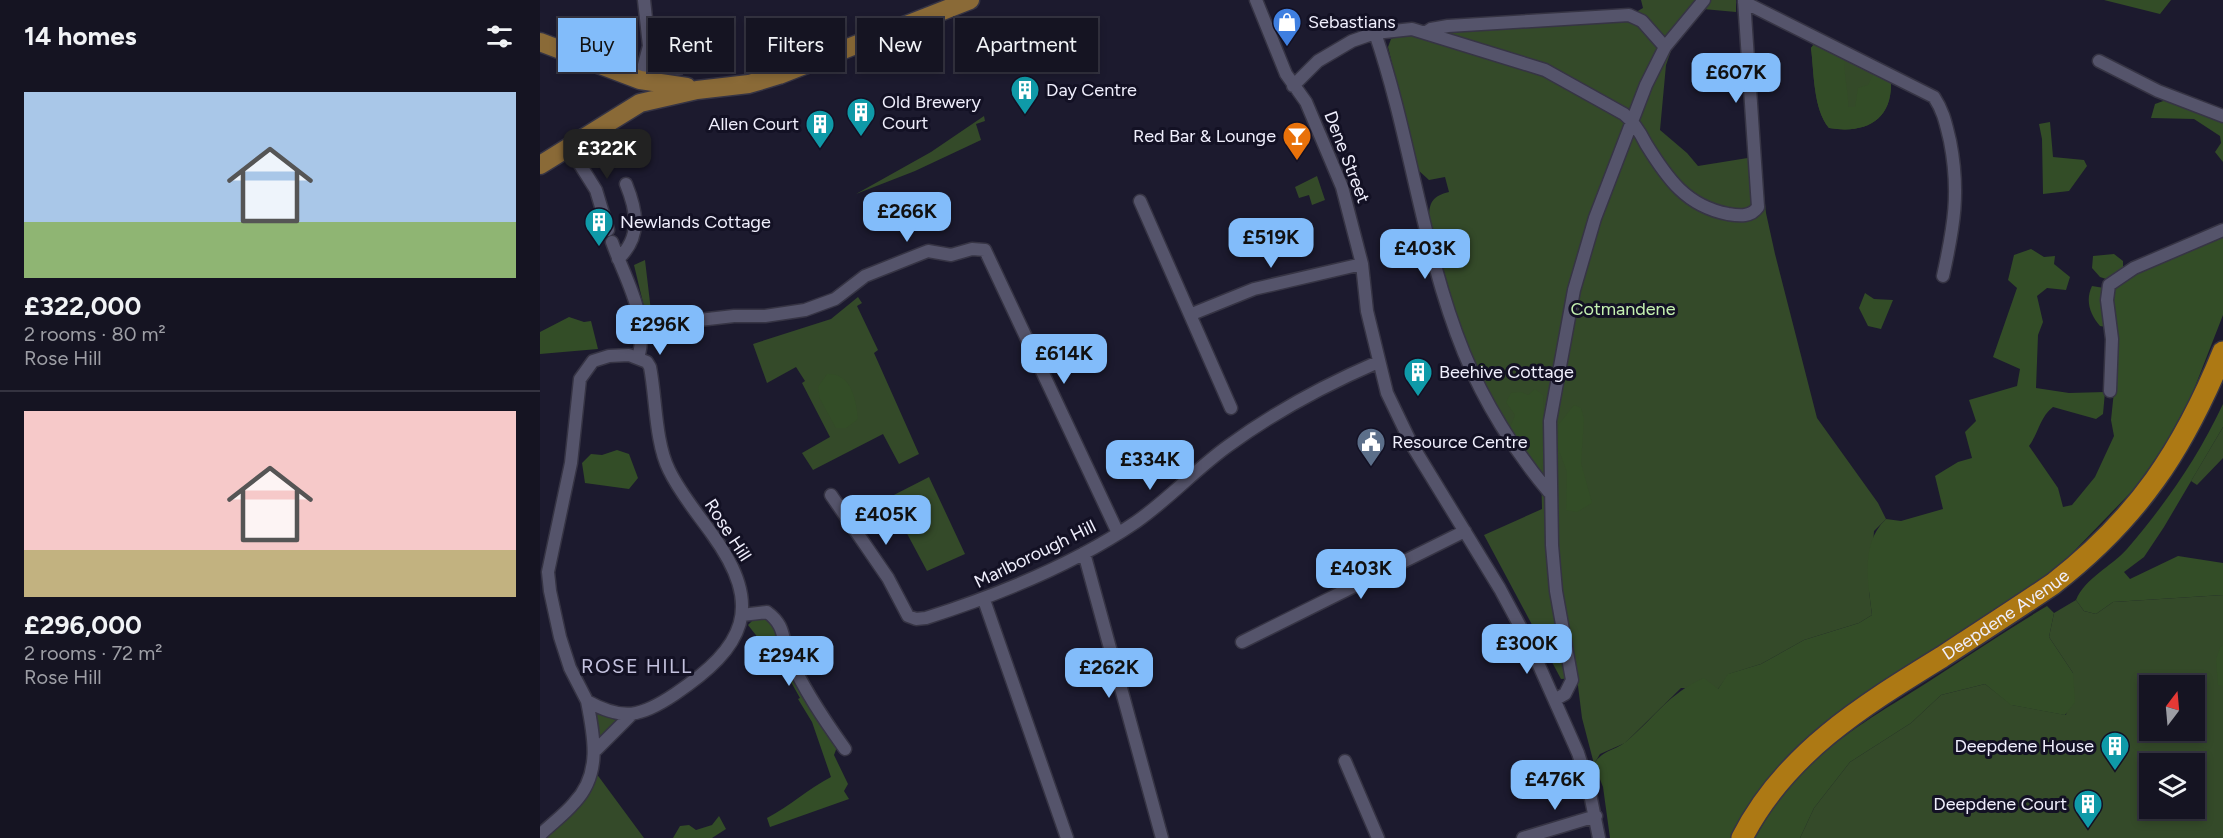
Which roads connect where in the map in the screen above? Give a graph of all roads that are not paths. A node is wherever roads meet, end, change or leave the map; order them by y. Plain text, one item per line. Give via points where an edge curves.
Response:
1 (644, 0) edge
2 (970, 0) edge
3 (1256, 0) edge
4 (1704, 0) edge
5 (1744, 1) edge
6 (1375, 33) junction
7 (1425, 33) junction
8 (540, 42) edge
9 (1665, 46) junction
10 (2099, 61) dead end
11 (640, 80) junction
12 (1293, 86) junction
13 (697, 90) junction
14 (620, 115) junction
15 (2223, 116) edge
16 (1632, 120) junction
17 (570, 147) junction
18 (540, 165) edge
19 (626, 184) dead end
20 (1140, 201) dead end
21 (2223, 230) edge
22 (618, 259) junction
23 (1362, 264) junction
24 (1943, 276) dead end
25 (1192, 314) junction
26 (642, 321) junction
27 (2223, 351) edge
28 (638, 358) junction
29 (1378, 362) junction
30 (2110, 391) dead end
31 (1231, 408) dead end
32 (1549, 492) junction
33 (831, 495) dead end
34 (1465, 531) junction
35 (1118, 533) junction
36 (1084, 553) junction
37 (984, 600) junction
38 (742, 615) junction
39 (1242, 642) dead end
40 (1556, 699) junction
41 (587, 700) junction
42 (632, 714) junction
43 (845, 749) dead end
44 (596, 750) junction
45 (1346, 761) dead end
46 (1596, 816) junction
47 (540, 836) edge
48 (1067, 838) edge
49 (1162, 838) edge
50 (1378, 838) edge
51 (1523, 838) edge
52 (1599, 838) edge
53 (1742, 838) edge

1 - 11 street via 649,46
2 - 13 main road via 779,75 749,84
3 - 12 street, Dene Street
4 - 9 street
5 - 16 street via 1758,207 1754,213 1745,216 1716,212 1695,203 1672,183
5 - 24 street via 1934,98 1943,111 1956,171 1957,195
6 - 7 street via 1404,29
6 - 12 street via 1318,61
6 - 32 street via 1433,257 1464,352 1506,430
7 - 9 street via 1448,26 1629,15 1642,21
7 - 16 street via 1545,70
8 - 11 main road
9 - 16 street
10 - 15 street via 2158,91
11 - 13 main road via 677,80
11 - 14 main road
12 - 23 street, Dene Street via 1306,102 1330,156
13 - 14 main road via 650,100
14 - 17 main road
16 - 32 street via 1591,228 1574,290 1550,421
17 - 18 main road
17 - 22 street via 596,190
19 - 22 street via 633,203 635,230 628,249
20 - 25 street
21 - 30 street via 2134,268 2109,285
22 - 26 street
23 - 25 street via 1254,289
23 - 29 street, Dene Street
25 - 31 street
26 - 28 street via 643,342
26 - 35 street via 673,323 783,314 836,299 865,276 928,251 951,255 985,250
27 - 53 highway, Deepdene Avenue via 2182,441 2114,531 2053,584 1831,730 1806,751 1770,794
28 - 38 street, Rose Hill via 650,367 667,466 679,490 729,559 738,582
28 - 41 street, Rose Hill via 609,356 593,361 580,380 571,463 548,572 554,612 570,668
29 - 34 street, Dene Street via 1387,393 1412,445
29 - 35 street, Marlborough Hill via 1253,429
32 - 40 street via 1556,591 1572,680 1565,694
33 - 37 street, Marlborough Hill via 877,561 908,616 926,618
34 - 39 street
34 - 40 street, Dene Street via 1516,617
35 - 36 street, Marlborough Hill
36 - 37 street, Marlborough Hill
36 - 49 street
37 - 48 street
38 - 42 street, Rose Hill via 733,643 710,670 647,711
38 - 43 street via 767,612 776,619 786,636 789,656
40 - 46 street, Dene Street via 1578,753
41 - 42 street via 609,713
41 - 44 street, Rose Hill
42 - 44 street, Rose Hill
44 - 47 street, Rose Hill via 576,802
45 - 50 street
46 - 51 street
46 - 52 street, Dene Street

